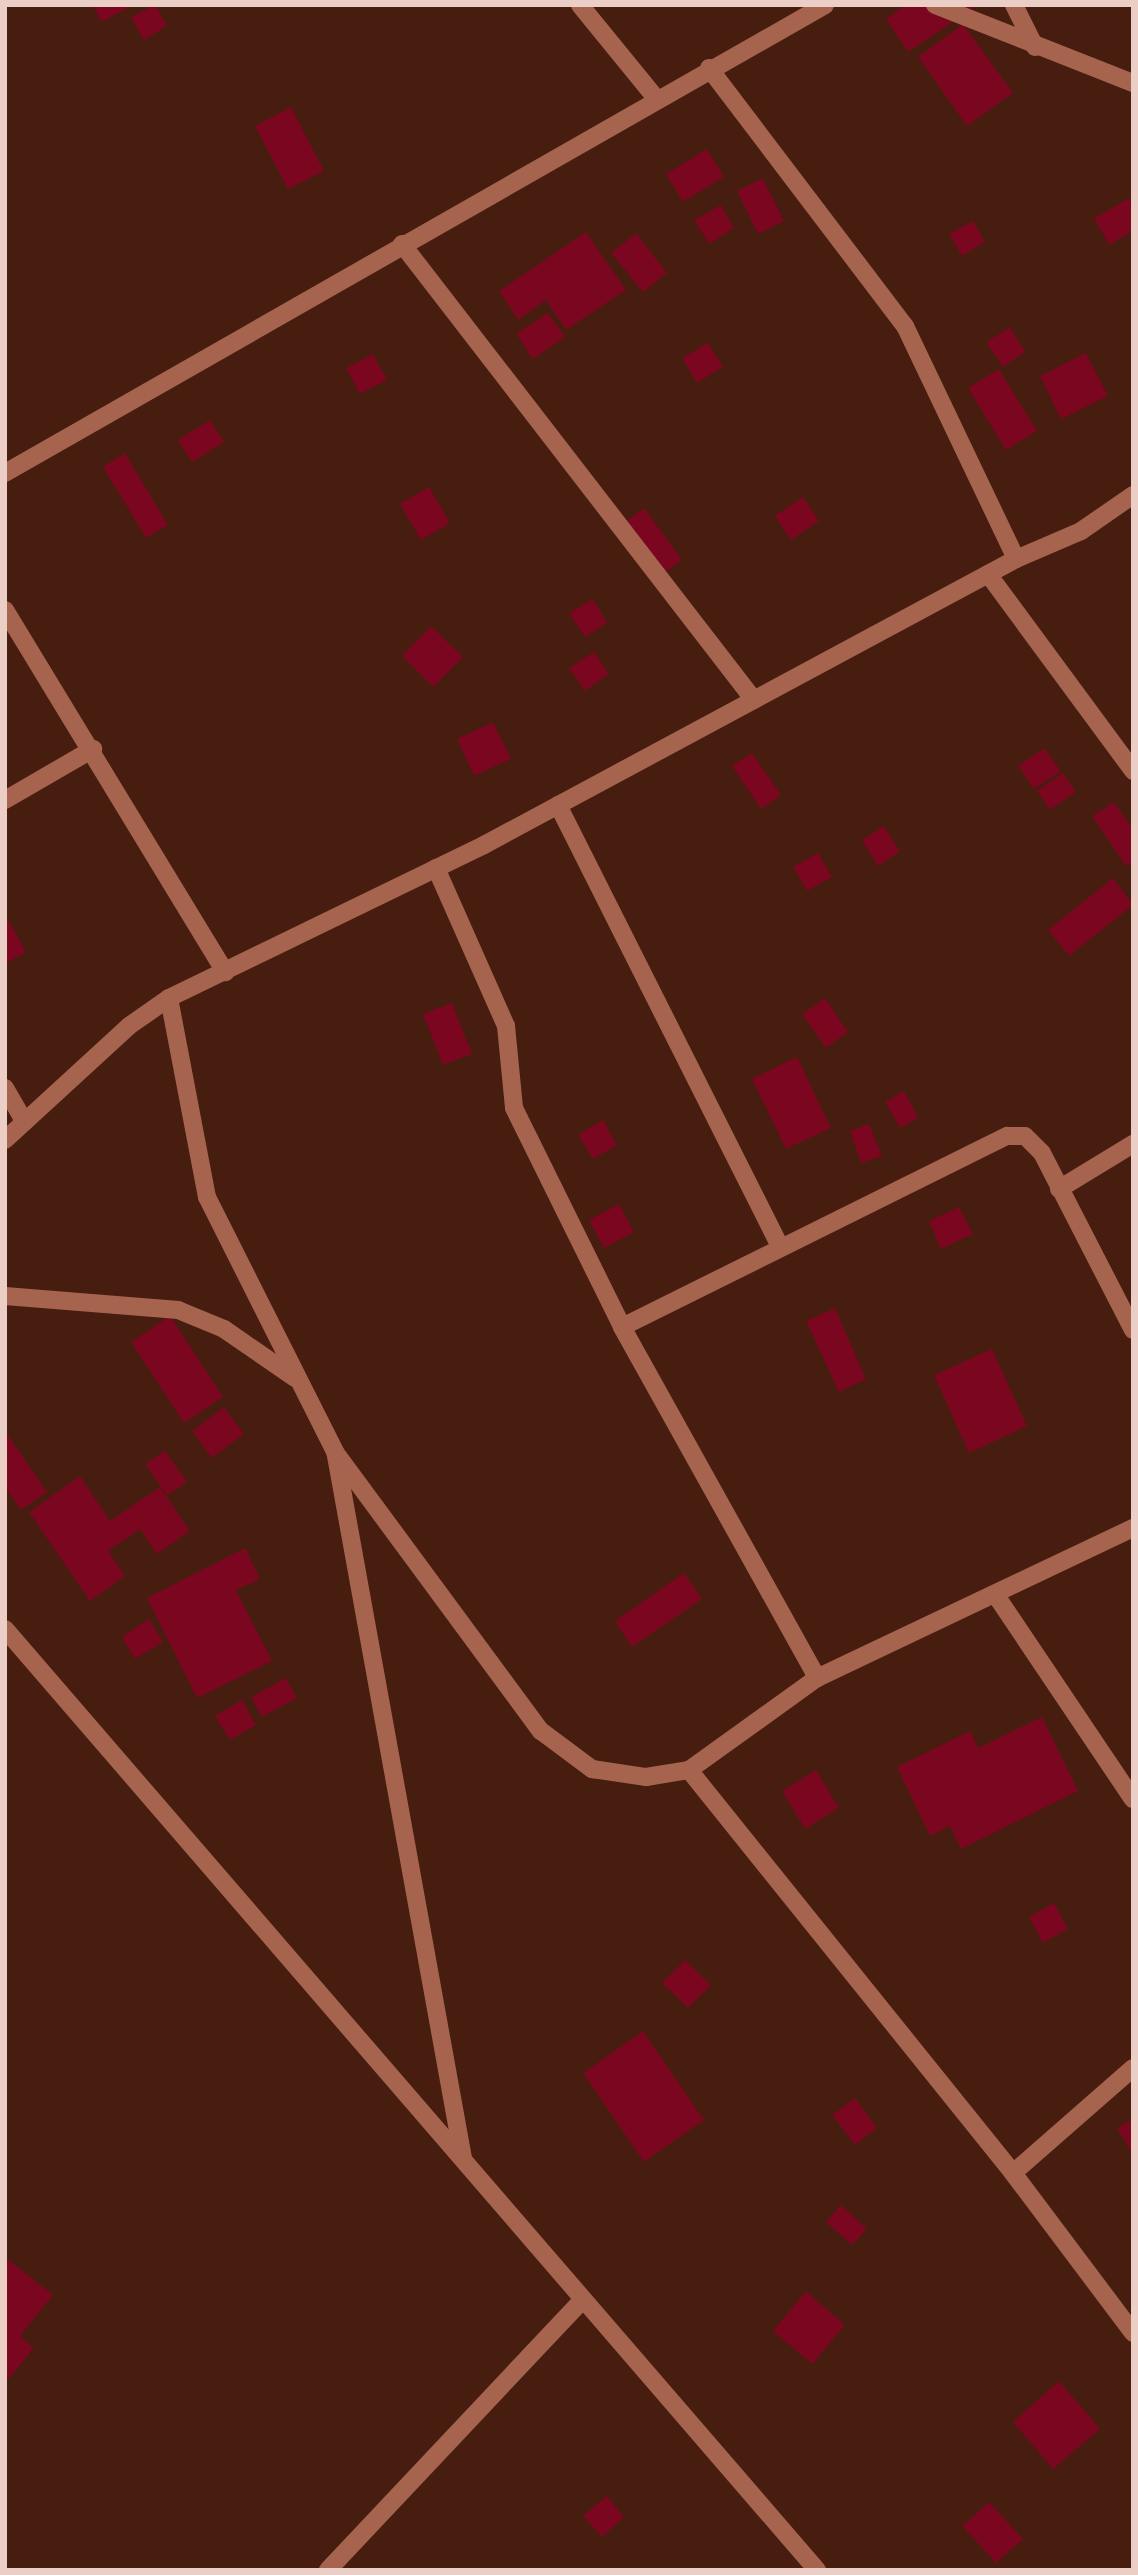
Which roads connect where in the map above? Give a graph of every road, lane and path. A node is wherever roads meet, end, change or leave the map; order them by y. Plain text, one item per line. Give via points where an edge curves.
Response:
1 (580, 5) edge
2 (825, 5) edge
3 (935, 5) edge
4 (1014, 5) edge
5 (1035, 47) junction
6 (709, 68) junction
7 (1133, 83) edge
8 (655, 97) junction
9 (402, 244) junction
10 (5, 473) edge
11 (1133, 495) edge
12 (1016, 559) junction
13 (988, 574) junction
14 (5, 610) edge
15 (754, 700) junction
16 (93, 749) junction
17 (1133, 771) edge
18 (5, 800) edge
19 (558, 805) junction
20 (436, 869) junction
21 (225, 972) junction
22 (169, 998) junction
23 (5, 1088) edge
24 (25, 1122) junction
25 (5, 1140) edge
26 (1133, 1144) edge
27 (1059, 1189) junction
28 (780, 1247) junction
29 (5, 1296) edge
30 (622, 1327) junction
31 (1133, 1330) edge
32 (300, 1382) junction
33 (335, 1452) junction
34 (1133, 1528) edge
35 (995, 1594) junction
36 (5, 1629) edge
37 (817, 1678) junction
38 (689, 1770) junction
39 (1133, 1798) edge
40 (1133, 2068) edge
41 (463, 2161) junction
42 (1013, 2173) junction
43 (582, 2300) junction
44 (1133, 2333) edge
45 (328, 2570) edge
46 (817, 2570) edge

1 - 8 street
2 - 6 street
3 - 5 street
4 - 5 street
5 - 7 street
6 - 8 street
6 - 12 street via 905,326
8 - 9 street
9 - 10 street
9 - 15 street
11 - 12 street via 1081,531
12 - 13 street
13 - 15 street
13 - 17 street
14 - 16 street
15 - 19 street
16 - 18 street
16 - 21 street
19 - 20 street
19 - 28 street
20 - 21 street
20 - 30 street via 506,1026 514,1108
21 - 22 street
22 - 24 street via 129,1026
22 - 32 street via 207,1197
23 - 24 street
24 - 25 street
26 - 27 street
27 - 28 street via 1034,1144 1025,1136 1007,1136
27 - 31 street
28 - 30 street
29 - 32 street via 178,1310 224,1329
30 - 37 street
32 - 33 street
33 - 38 street via 541,1731 592,1769 646,1777
33 - 41 street
34 - 35 street
35 - 37 street
35 - 39 street
36 - 41 street
37 - 38 street
38 - 42 street
40 - 42 street
41 - 43 street
42 - 44 street
43 - 45 street
43 - 46 street

